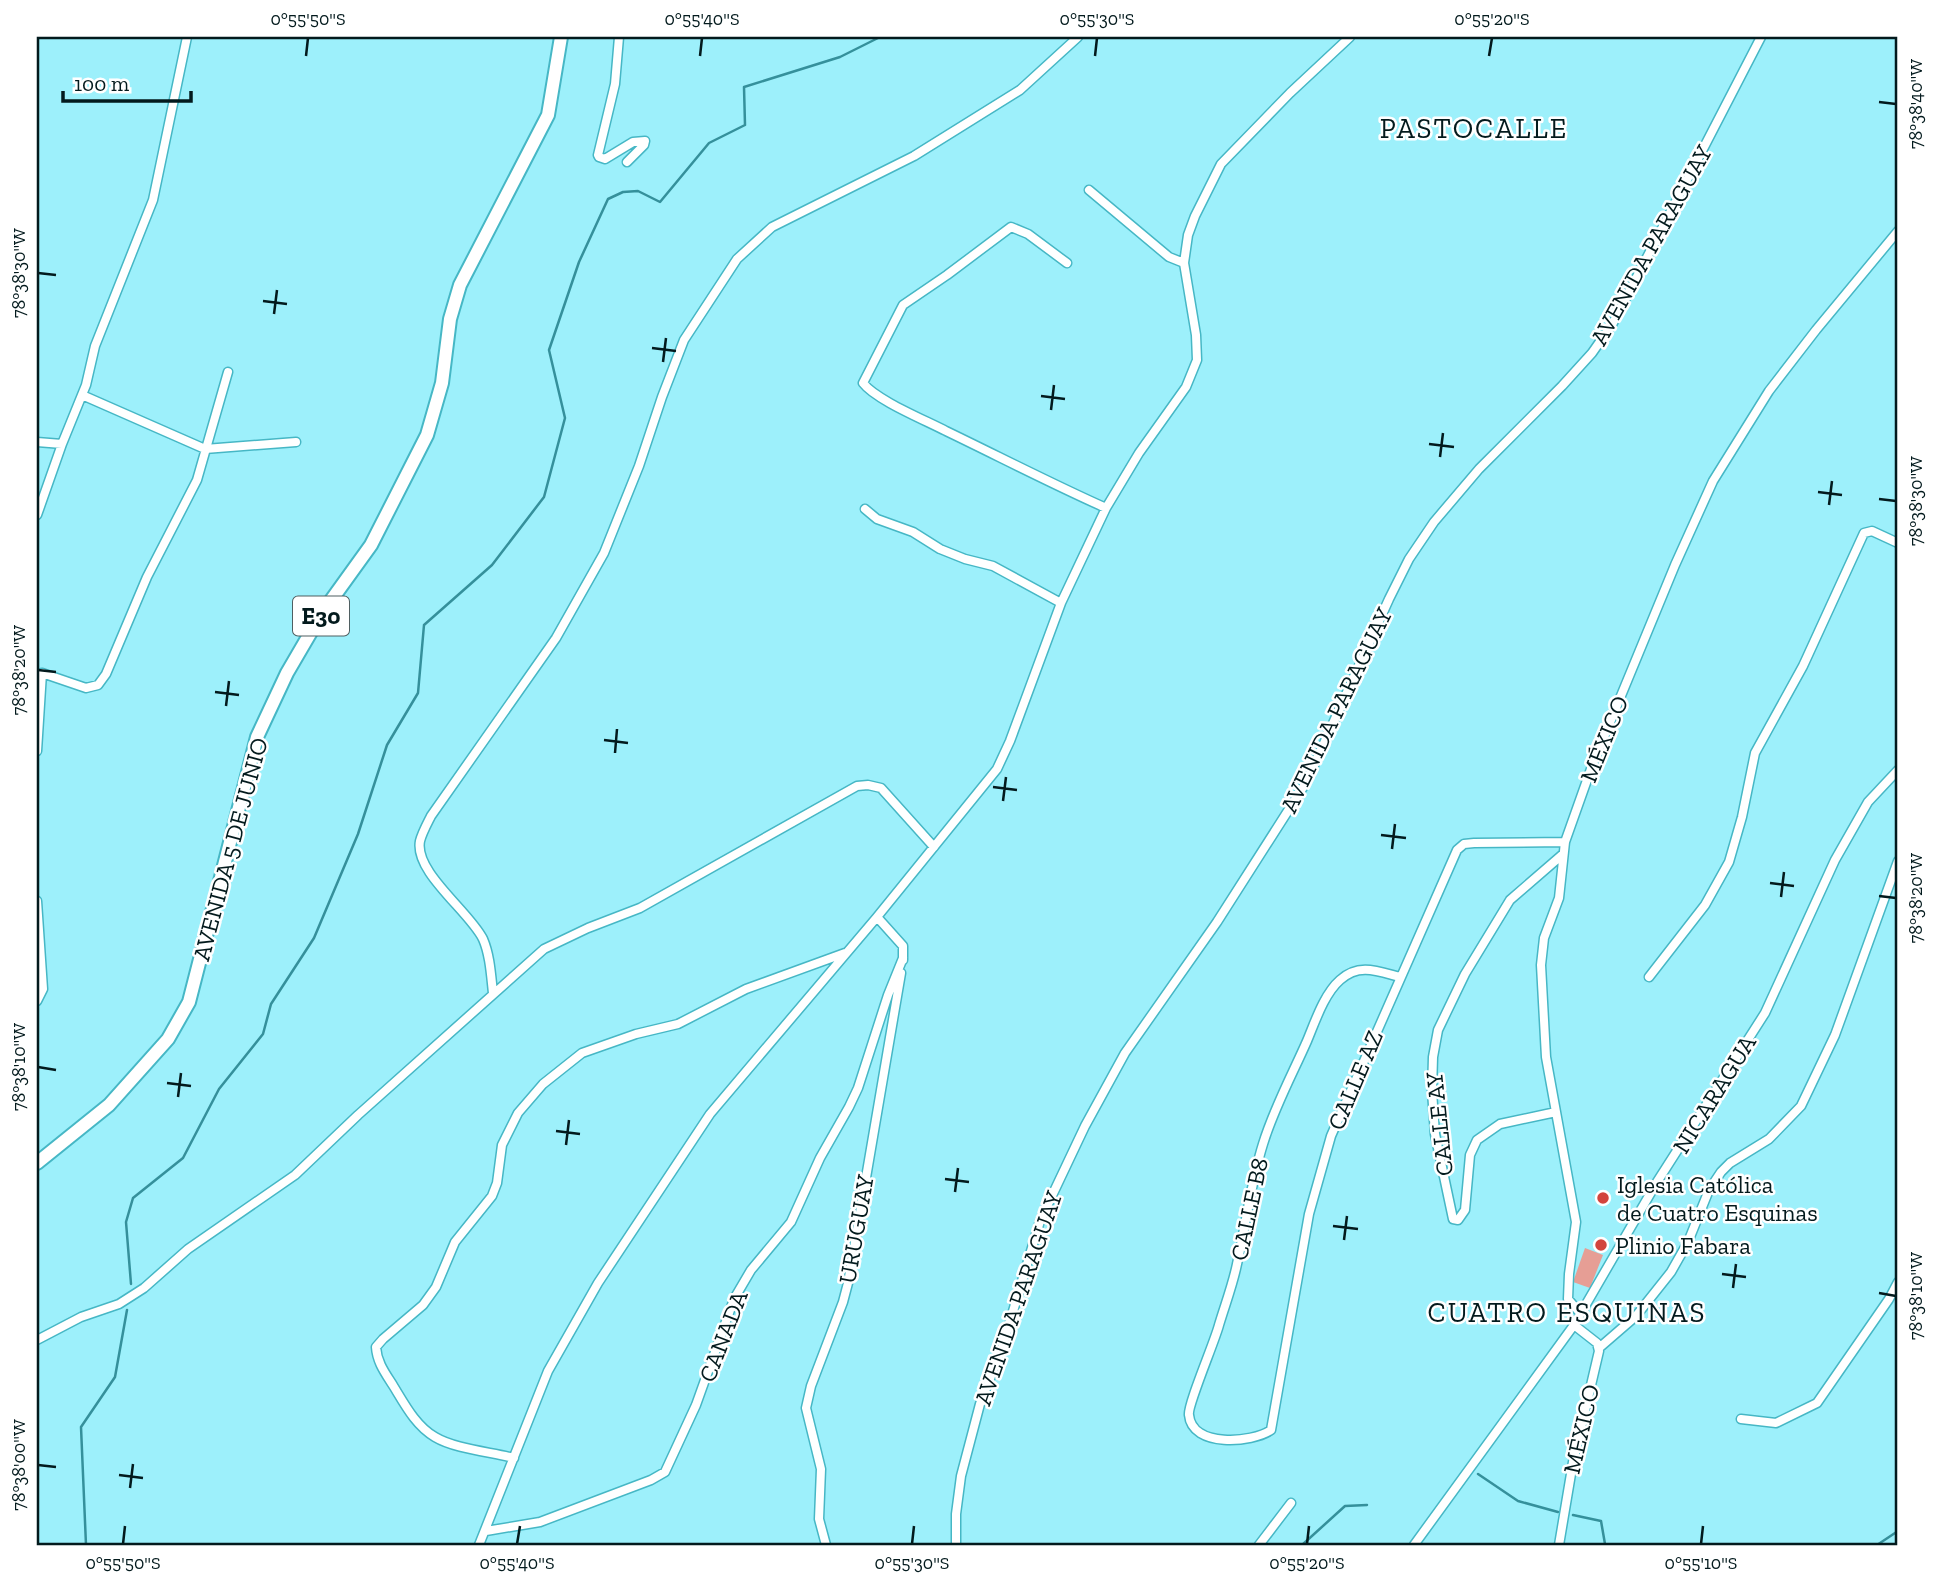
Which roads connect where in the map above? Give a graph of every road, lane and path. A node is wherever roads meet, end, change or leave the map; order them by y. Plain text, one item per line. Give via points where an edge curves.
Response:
1 (187, 37) edge
2 (561, 37) edge
3 (619, 37) edge
4 (1078, 37) edge
5 (1350, 37) edge
6 (1761, 37) edge
7 (627, 162) dead end
8 (1089, 190) dead end
9 (1898, 232) edge
10 (1067, 263) dead end
11 (1184, 263) junction
12 (228, 372) dead end
13 (82, 394) junction
14 (37, 442) edge
15 (296, 442) dead end
16 (62, 444) junction
17 (205, 449) junction
18 (1107, 508) junction
19 (865, 509) dead end
20 (37, 515) edge
21 (1898, 543) edge
22 (1061, 603) junction
23 (39, 672) edge
24 (37, 751) edge
25 (1898, 770) edge
26 (1565, 842) junction
27 (934, 848) junction
28 (1562, 855) junction
29 (1898, 861) edge
30 (37, 901) edge
31 (877, 918) junction
32 (845, 953) junction
33 (903, 958) junction
34 (1399, 976) junction
35 (1649, 977) dead end
36 (494, 993) junction
37 (37, 1001) edge
38 (1556, 1112) junction
39 (37, 1163) edge
40 (1898, 1282) edge
41 (1580, 1313) junction
42 (1574, 1325) junction
43 (37, 1340) edge
44 (1599, 1348) junction
45 (1741, 1419) dead end
46 (1271, 1430) joint
47 (514, 1458) junction
48 (1291, 1503) dead end
49 (486, 1531) junction
50 (480, 1545) edge
51 (826, 1545) edge
52 (956, 1545) edge
53 (1259, 1545) edge
54 (1414, 1545) edge
55 (1559, 1545) edge

1 - 13 street via 153,200 95,346
2 - 39 main road, AVENIDA 5 DE JUNIO / E30 via 548,115 460,285 427,435 371,545 322,613 287,673 257,737 189,1002 168,1038 109,1104
3 - 7 street via 615,84 598,155 605,159 633,142 645,141
4 - 36 street via 1020,90 914,156 772,227 737,258 684,340 604,553 556,638 431,816 420,842 421,858 430,873 483,939
5 - 11 street via 1221,164 1195,216
6 - 52 street, AVENIDA PARAGUAY via 1613,323 1562,386 1465,484 1421,540 1301,790 1217,922 1125,1053 1085,1125 1041,1221 980,1404 961,1476
8 - 11 street via 1169,257
9 - 26 street, MÉXICO via 1769,391 1713,481 1592,766
10 - 18 street via 1028,234 1010,227 903,305 863,383 898,407
11 - 18 street via 1196,360 1186,387
12 - 17 street
13 - 16 street
13 - 17 street
14 - 16 street
15 - 17 street
16 - 20 street
17 - 23 street via 197,480 98,685 86,688
18 - 22 street
19 - 22 street via 940,548 993,566
21 - 35 street via 1867,530 1862,536 1803,666 1755,753 1729,862 1704,905
22 - 27 street via 997,769
23 - 24 street
25 - 41 street, NICARAGUA via 1868,802 1835,860 1765,1013
26 - 28 street, MÉXICO
26 - 34 street, CALLE AZ via 1464,844 1457,850
27 - 31 street
27 - 36 street via 881,788 857,786 640,908 544,949
28 - 38 street, MÉXICO via 1559,898 1541,951 1546,1057
28 - 38 street, CALLE AY via 1510,900 1465,974 1438,1030 1432,1091 1435,1134 1453,1219 1458,1220 1465,1210 1470,1154 1477,1140 1500,1124
29 - 44 street via 1835,1035 1801,1106 1769,1139 1721,1172 1671,1272 1636,1316
30 - 37 street via 43,989
31 - 32 street
31 - 33 street via 902,946
32 - 47 street via 710,1114 598,1283 548,1371
32 - 47 street via 746,989 678,1024 582,1053 543,1084 518,1113 502,1145 492,1196 455,1242 423,1305 376,1347 377,1359 409,1413 423,1427 452,1443
33 - 49 street, CANADA via 858,1088 791,1222 734,1298 696,1405 665,1472 540,1522
33 - 51 street, URUGUAY via 848,1283 806,1408 821,1469 820,1520
34 - 46 street, CALLE AZ via 1320,1171
34 - 46 street, CALLE B8 via 1361,969 1334,987 1263,1144 1237,1267 1189,1418 1205,1435 1231,1441
36 - 43 street via 295,1175 188,1249 119,1304
38 - 41 street, MÉXICO via 1576,1222 1568,1299
40 - 45 street via 1816,1403 1776,1423
41 - 42 street, NICARAGUA
42 - 44 street
42 - 54 street, NICARAGUA
44 - 55 street, MÉXICO
47 - 49 street
48 - 53 street
49 - 50 street

